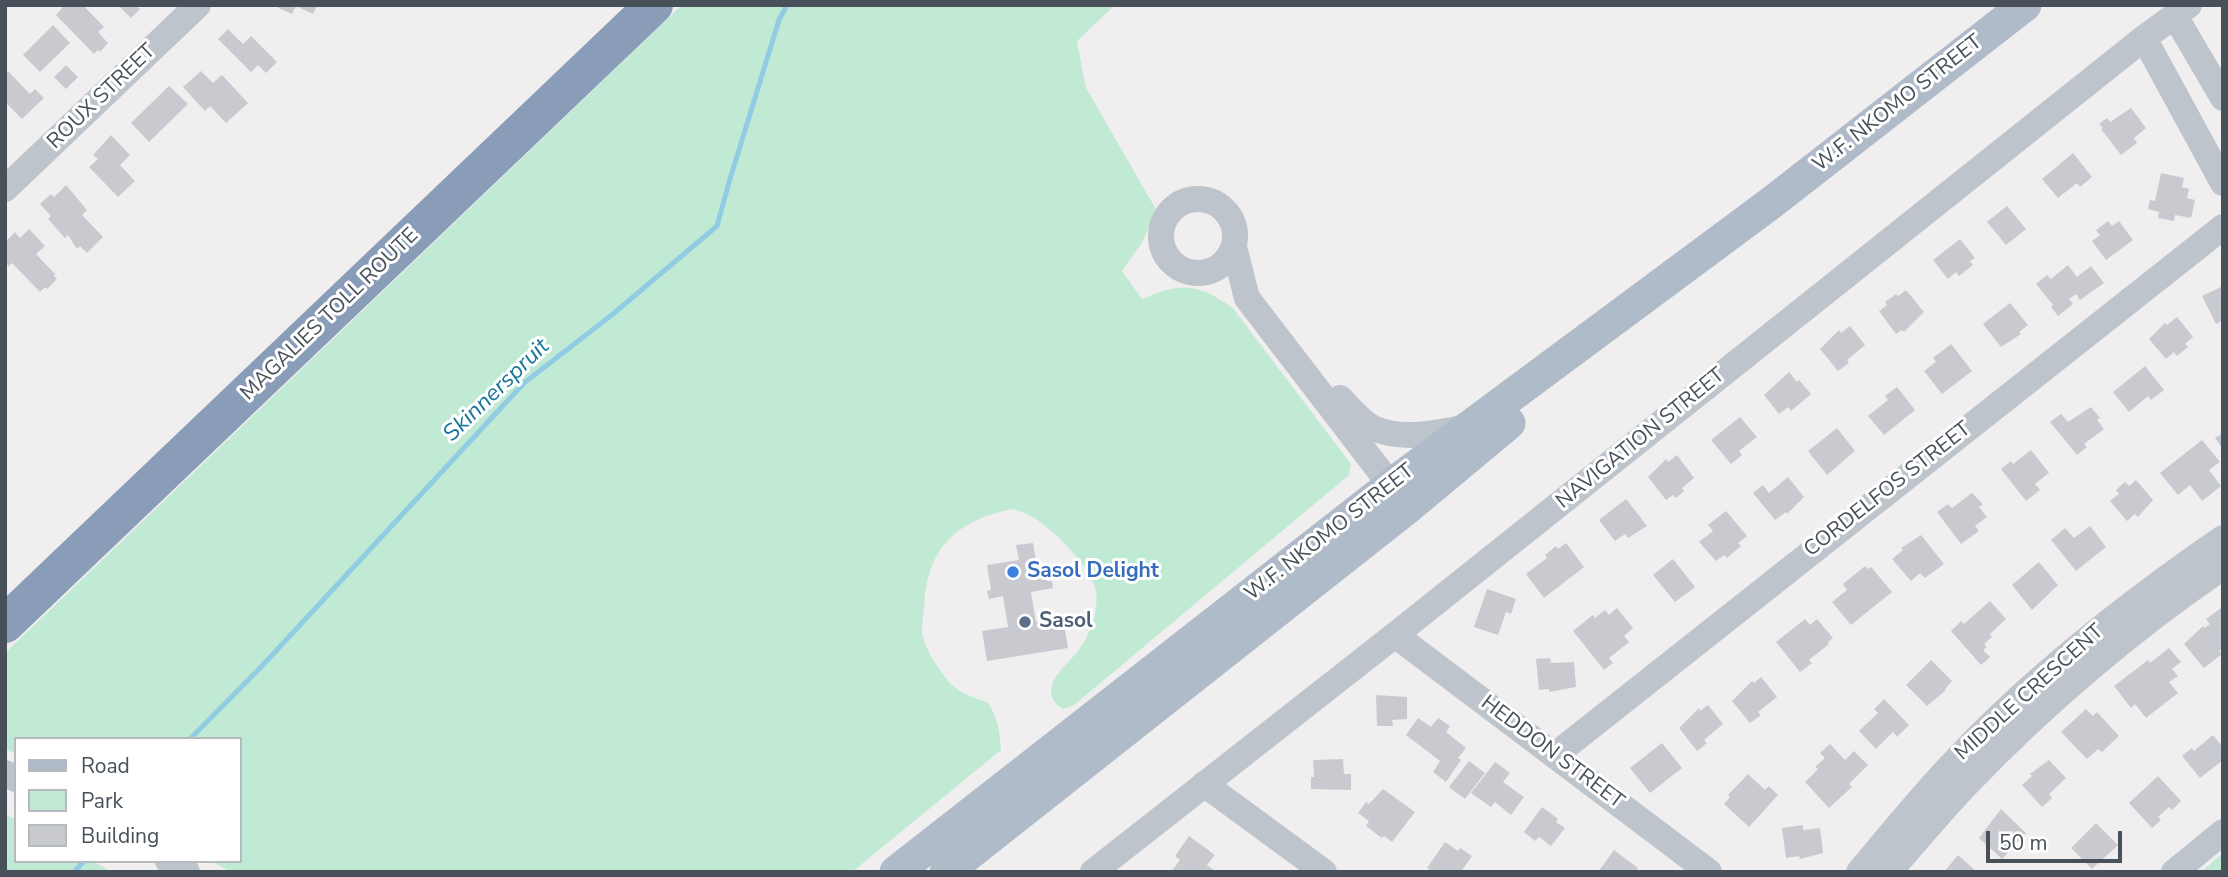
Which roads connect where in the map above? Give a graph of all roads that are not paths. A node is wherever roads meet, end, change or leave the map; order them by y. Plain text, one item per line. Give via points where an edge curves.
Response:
1 (198, 5) edge
2 (623, 5) edge
3 (654, 5) edge
4 (2025, 5) edge
5 (2182, 10) edge
6 (2144, 38) junction
7 (2223, 98) edge
8 (2223, 183) edge
9 (5, 189) edge
10 (1771, 204) junction
11 (2223, 226) edge
12 (1234, 247) junction
13 (1203, 272) junction
14 (1247, 298) junction
15 (1269, 327) junction
16 (1469, 427) junction
17 (1399, 496) junction
18 (2223, 538) edge
19 (2223, 567) edge
20 (5, 597) edge
21 (5, 624) edge
22 (1395, 635) junction
23 (1555, 755) junction
24 (1204, 784) junction
25 (2223, 832) edge
26 (171, 863) edge
27 (187, 872) edge
28 (896, 872) edge
29 (946, 872) edge
30 (1093, 872) edge
31 (1324, 872) edge
32 (1709, 872) edge
33 (1858, 872) edge
34 (1889, 872) edge
35 (2174, 872) edge

1 - 9 street, ROUX STREET
2 - 20 highway, MAGALIES TOLL ROUTE
3 - 21 highway, MAGALIES TOLL ROUTE
4 - 10 main road, W.F. NKOMO STREET
5 - 6 street, NAVIGATION STREET
5 - 7 street
6 - 8 street
6 - 22 street, NAVIGATION STREET
10 - 16 main road, W.F. NKOMO STREET
10 - 17 main road, W.F. NKOMO STREET
11 - 23 street, CORDELFOS STREET
12 - 13 street via 1221,266
12 - 13 street via 1234,224 1220,205 1198,198 1176,206 1162,228 1165,253 1183,270
12 - 14 street
13 - 14 street
14 - 15 street
15 - 16 street via 1373,428 1421,434
15 - 17 street
16 - 17 main road, W.F. NKOMO STREET
17 - 28 main road, W.F. NKOMO STREET
17 - 29 main road, W.F. NKOMO STREET
18 - 33 street, MIDDLE CRESCENT via 2103,625 2016,703 1957,759
19 - 34 street, MIDDLE CRESCENT via 2158,614 2046,708 1968,784
22 - 23 street, HEDDON STREET
22 - 24 street, NAVIGATION STREET
23 - 32 street, HEDDON STREET
24 - 30 street, NAVIGATION STREET
24 - 31 street
25 - 35 street
26 - 27 street

